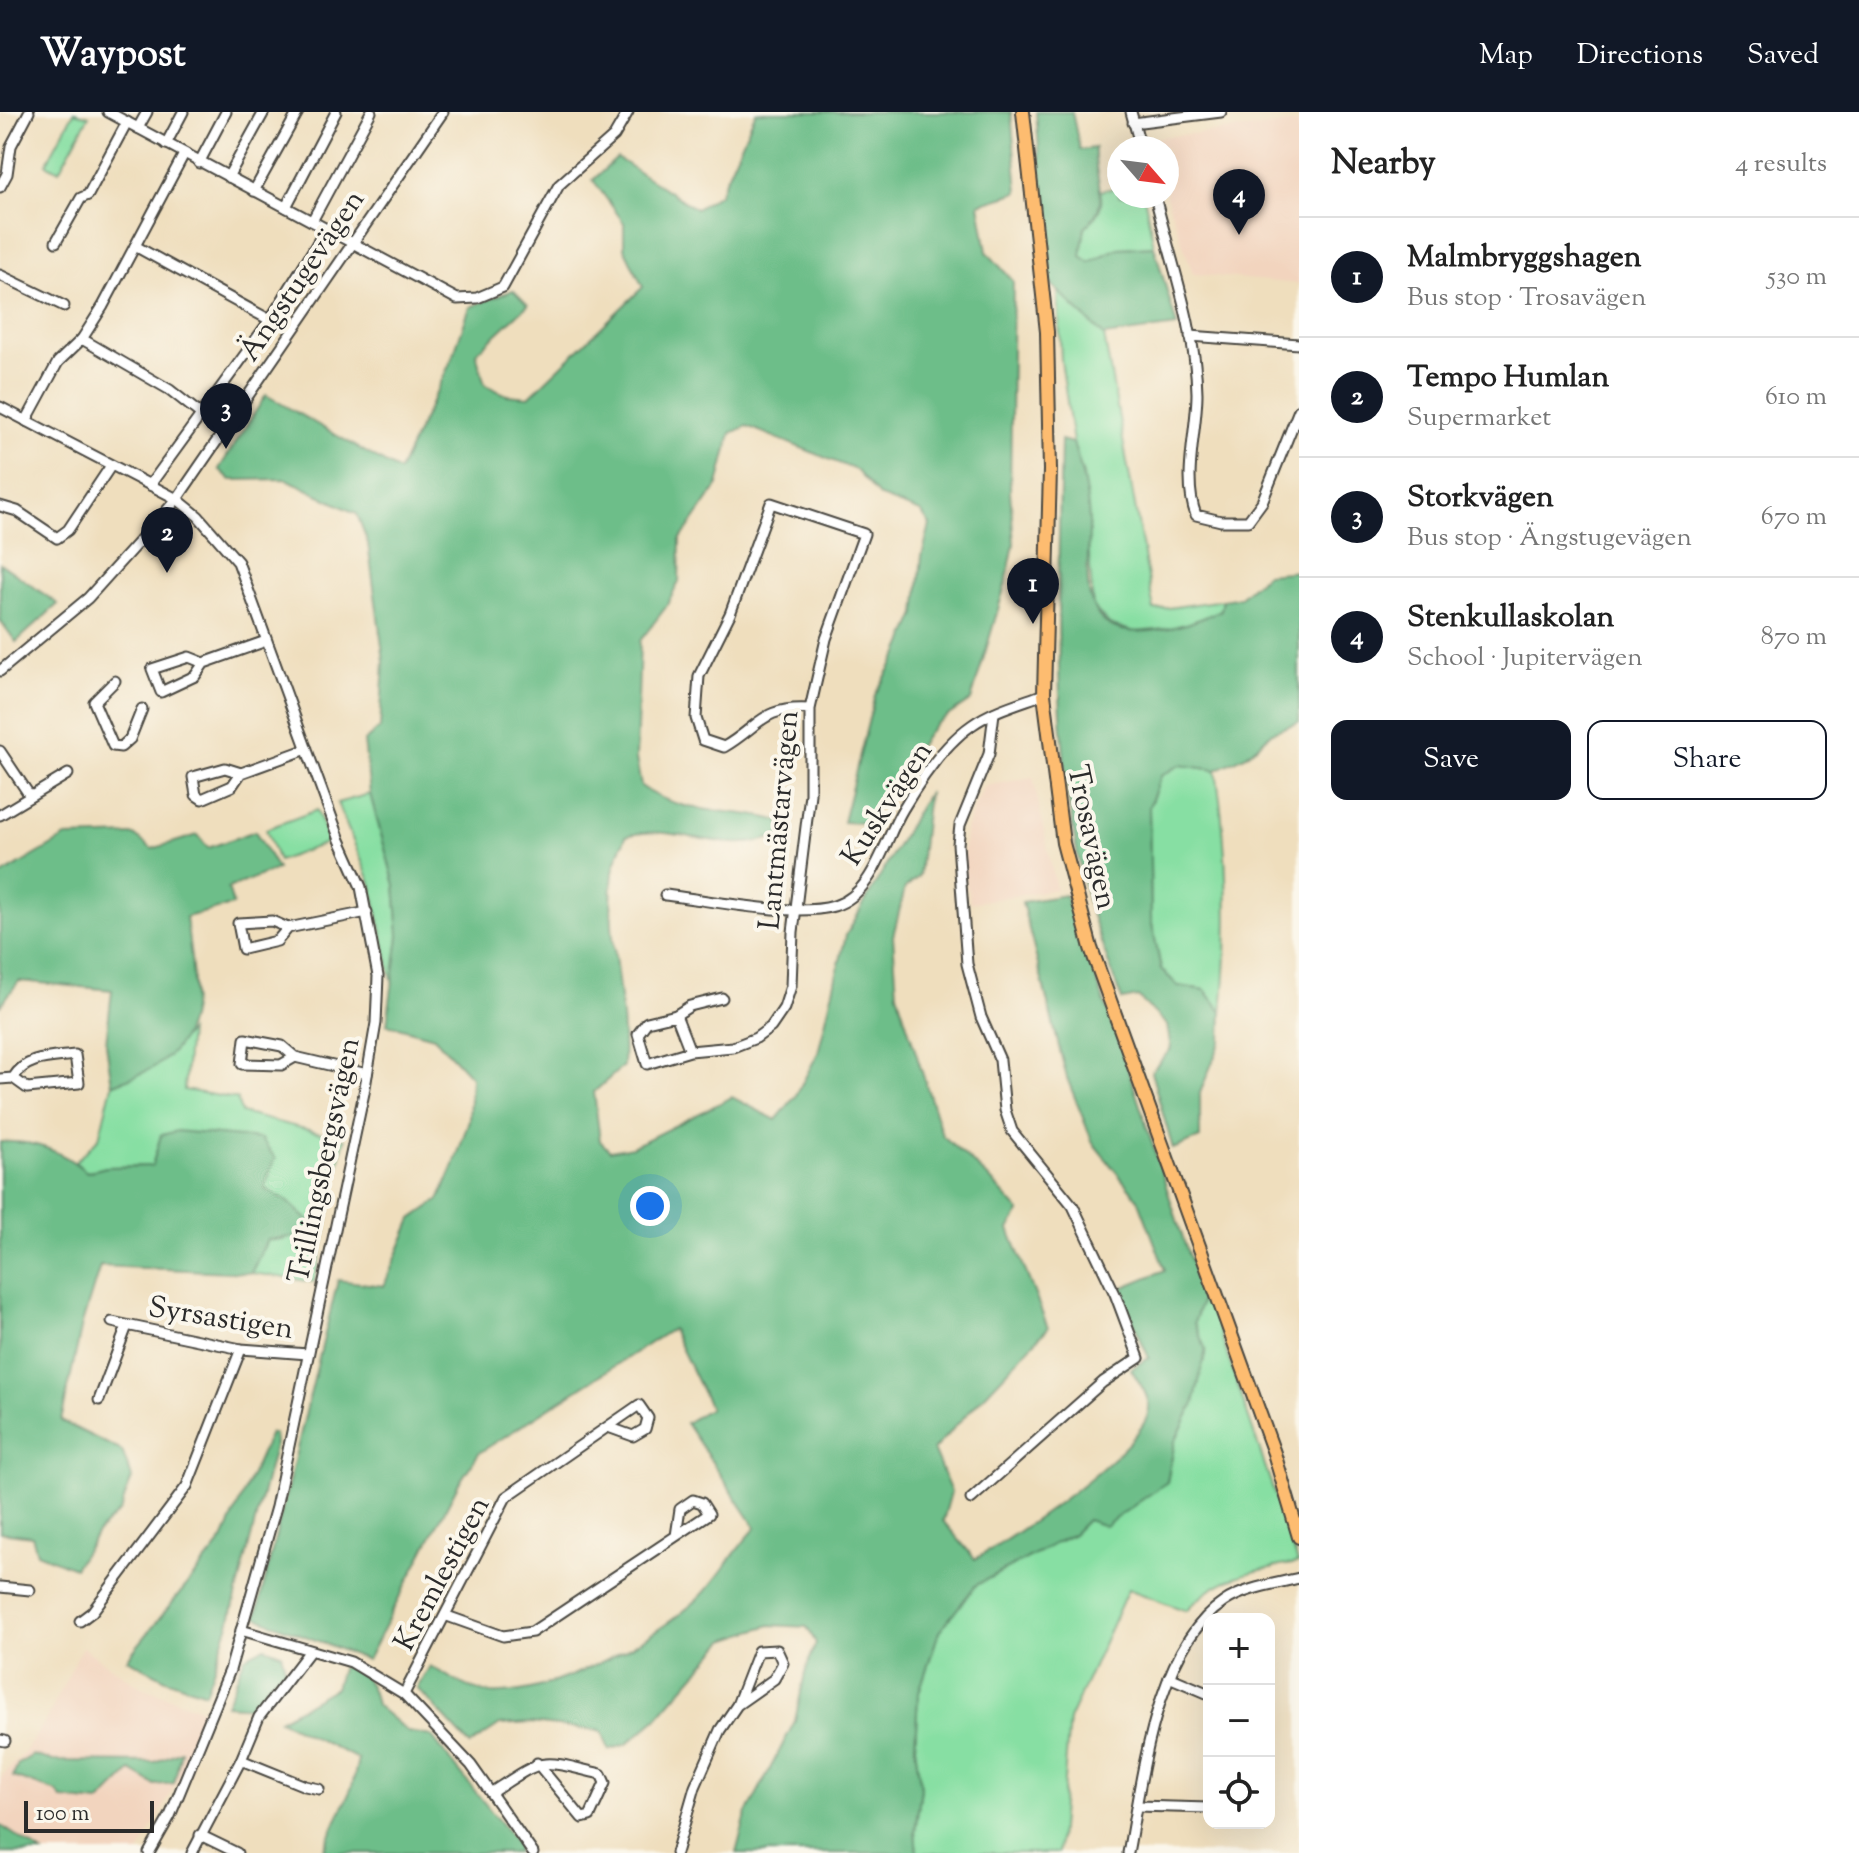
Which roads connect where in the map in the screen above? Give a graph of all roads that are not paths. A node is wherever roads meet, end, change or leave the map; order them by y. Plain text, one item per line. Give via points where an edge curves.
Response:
1 (29, 112) edge
2 (147, 112) edge
3 (183, 112) edge
4 (226, 112) edge
5 (264, 112) edge
6 (298, 112) edge
7 (336, 112) edge
8 (371, 112) edge
9 (443, 112) edge
10 (628, 112) edge
11 (1023, 112) edge
12 (1131, 112) edge
13 (1221, 112) edge
14 (111, 113) edge
15 (127, 122) junction
16 (1133, 123) junction
17 (138, 128) junction
18 (1137, 136) edge
19 (166, 144) junction
20 (184, 154) junction
21 (199, 163) junction
22 (4, 172) edge
23 (228, 177) junction
24 (0, 187) edge
25 (254, 191) junction
26 (286, 207) junction
27 (1158, 208) edge
28 (312, 221) junction
29 (326, 229) junction
30 (56, 242) dead end
31 (352, 243) junction
32 (135, 246) junction
33 (0, 275) edge
34 (64, 306) dead end
35 (270, 320) junction
36 (1190, 336) junction
37 (82, 339) junction
38 (1299, 344) edge
39 (0, 407) edge
40 (1299, 410) edge
41 (203, 416) junction
42 (26, 421) junction
43 (110, 467) junction
44 (150, 485) junction
45 (177, 499) junction
46 (0, 506) edge
47 (266, 641) junction
48 (204, 663) junction
49 (0, 671) edge
50 (115, 681) dead end
51 (1044, 694) junction
52 (142, 709) dead end
53 (810, 709) junction
54 (994, 713) junction
55 (307, 749) junction
56 (0, 751) edge
57 (241, 773) junction
58 (68, 774) dead end
59 (30, 796) junction
60 (0, 815) edge
61 (665, 895) dead end
62 (796, 909) junction
63 (367, 912) junction
64 (288, 928) junction
65 (722, 998) dead end
66 (676, 1015) junction
67 (690, 1051) junction
68 (295, 1057) junction
69 (367, 1074) junction
70 (13, 1078) junction
71 (0, 1079) edge
72 (112, 1322) dead end
73 (127, 1326) junction
74 (241, 1349) junction
75 (308, 1354) junction
76 (99, 1400) dead end
77 (608, 1427) dead end
78 (971, 1499) dead end
79 (676, 1536) dead end
80 (1299, 1537) edge
81 (1299, 1578) edge
82 (0, 1587) edge
83 (30, 1590) dead end
84 (447, 1616) junction
85 (80, 1621) dead end
86 (241, 1630) junction
87 (309, 1652) junction
88 (1169, 1677) junction
89 (1203, 1691) edge
90 (404, 1694) junction
91 (737, 1705) junction
92 (241, 1760) junction
93 (537, 1763) junction
94 (319, 1789) dead end
95 (492, 1792) junction
96 (1137, 1806) junction
97 (1203, 1808) edge
98 (200, 1835) junction
99 (531, 1852) edge
100 (149, 1853) edge
101 (192, 1853) edge
102 (237, 1853) edge
103 (676, 1853) edge
104 (1128, 1853) edge

1 - 22 street
2 - 17 street
3 - 19 street
4 - 21 street
5 - 23 street
6 - 25 street
7 - 26 street
8 - 28 street
9 - 31 street, Ängstugevägen
10 - 31 street via 614,136 559,185 503,287 477,298 457,299
11 - 51 main road, Trosavägen via 1050,408
12 - 16 street
13 - 16 street
14 - 15 street
15 - 17 street
15 - 30 street
16 - 18 street
17 - 19 street
19 - 20 street
20 - 21 street
20 - 32 street
21 - 23 street
22 - 24 street
23 - 25 street
25 - 26 street
26 - 28 street
27 - 36 street
28 - 29 street
29 - 31 street
29 - 35 street
31 - 45 street, Ängstugevägen
32 - 35 street
32 - 37 street
33 - 34 street
35 - 41 street
36 - 38 street
36 - 40 street via 1197,393 1193,508 1200,517 1248,521 1262,502
37 - 41 street via 170,390
37 - 42 street via 58,362
39 - 42 street, Trillingsbergsvägen
41 - 44 street
42 - 43 street, Trillingsbergsvägen
43 - 44 street, Trillingsbergsvägen
43 - 46 street via 68,530 57,538
44 - 45 street, Trillingsbergsvägen
45 - 47 street, Trillingsbergsvägen via 238,562
45 - 49 street, Ängstugevägen via 88,598
47 - 48 street
47 - 55 street, Trillingsbergsvägen
48 - 48 street via 195,676 161,692 152,669 189,657
50 - 52 street via 94,702 113,746 130,739
51 - 54 street, Kuskvägen
51 - 80 main road, Trosavägen via 1056,799 1079,910 1274,1453
53 - 53 street, Lantmästarvägen via 826,639 864,534 771,503 730,614 699,676 698,731 703,740 724,747 770,712
53 - 62 street, Lantmästarvägen via 810,794
54 - 62 street, Kuskvägen via 970,726 924,777 855,895 828,907
54 - 78 street via 986,765 966,808 958,844 972,988 1000,1060 1012,1131 1073,1206 1139,1358 1103,1382
55 - 57 street
55 - 63 street, Trillingsbergsvägen
56 - 59 street
57 - 57 street via 232,786 202,799 191,783 193,777 225,768
58 - 59 street
59 - 60 street
61 - 62 street, Kuskvägen
62 - 67 street, Lantmästarvägen via 791,986 771,1027 733,1047
63 - 64 street
63 - 69 street, Trillingsbergsvägen via 378,976
64 - 64 street via 277,941 243,949 238,923 272,921
65 - 66 street, Lantmästarvägen
66 - 67 street
66 - 67 street, Lantmästarvägen via 647,1022 638,1042 647,1064
68 - 68 street via 281,1065 242,1064 245,1039 282,1046
68 - 69 street
69 - 75 street, Trillingsbergsvägen
70 - 70 street via 30,1061 75,1055 79,1083 27,1088
70 - 71 street
72 - 73 street, Syrsastigen
73 - 74 street, Syrsastigen
73 - 76 street, Syrsastigen
74 - 75 street, Syrsastigen
74 - 85 street via 187,1486
75 - 86 street, Trillingsbergsvägen via 276,1507
77 - 84 street, Kremlestigen via 506,1497
79 - 84 street via 532,1632 503,1636
81 - 88 street via 1239,1594 1215,1608 1202,1620
82 - 83 street
84 - 90 street, Kremlestigen
86 - 87 street
86 - 100 street, Trillingsbergsvägen via 203,1739
87 - 90 street via 351,1662
87 - 92 street via 259,1717
88 - 89 street
88 - 96 street
90 - 95 street
91 - 91 street via 758,1651 777,1650 783,1663 774,1679
91 - 103 street via 695,1787
92 - 94 street
92 - 98 street
93 - 93 street via 601,1774 605,1783 590,1816 582,1818
93 - 95 street
95 - 99 street
96 - 97 street
96 - 104 street
98 - 101 street
98 - 102 street

